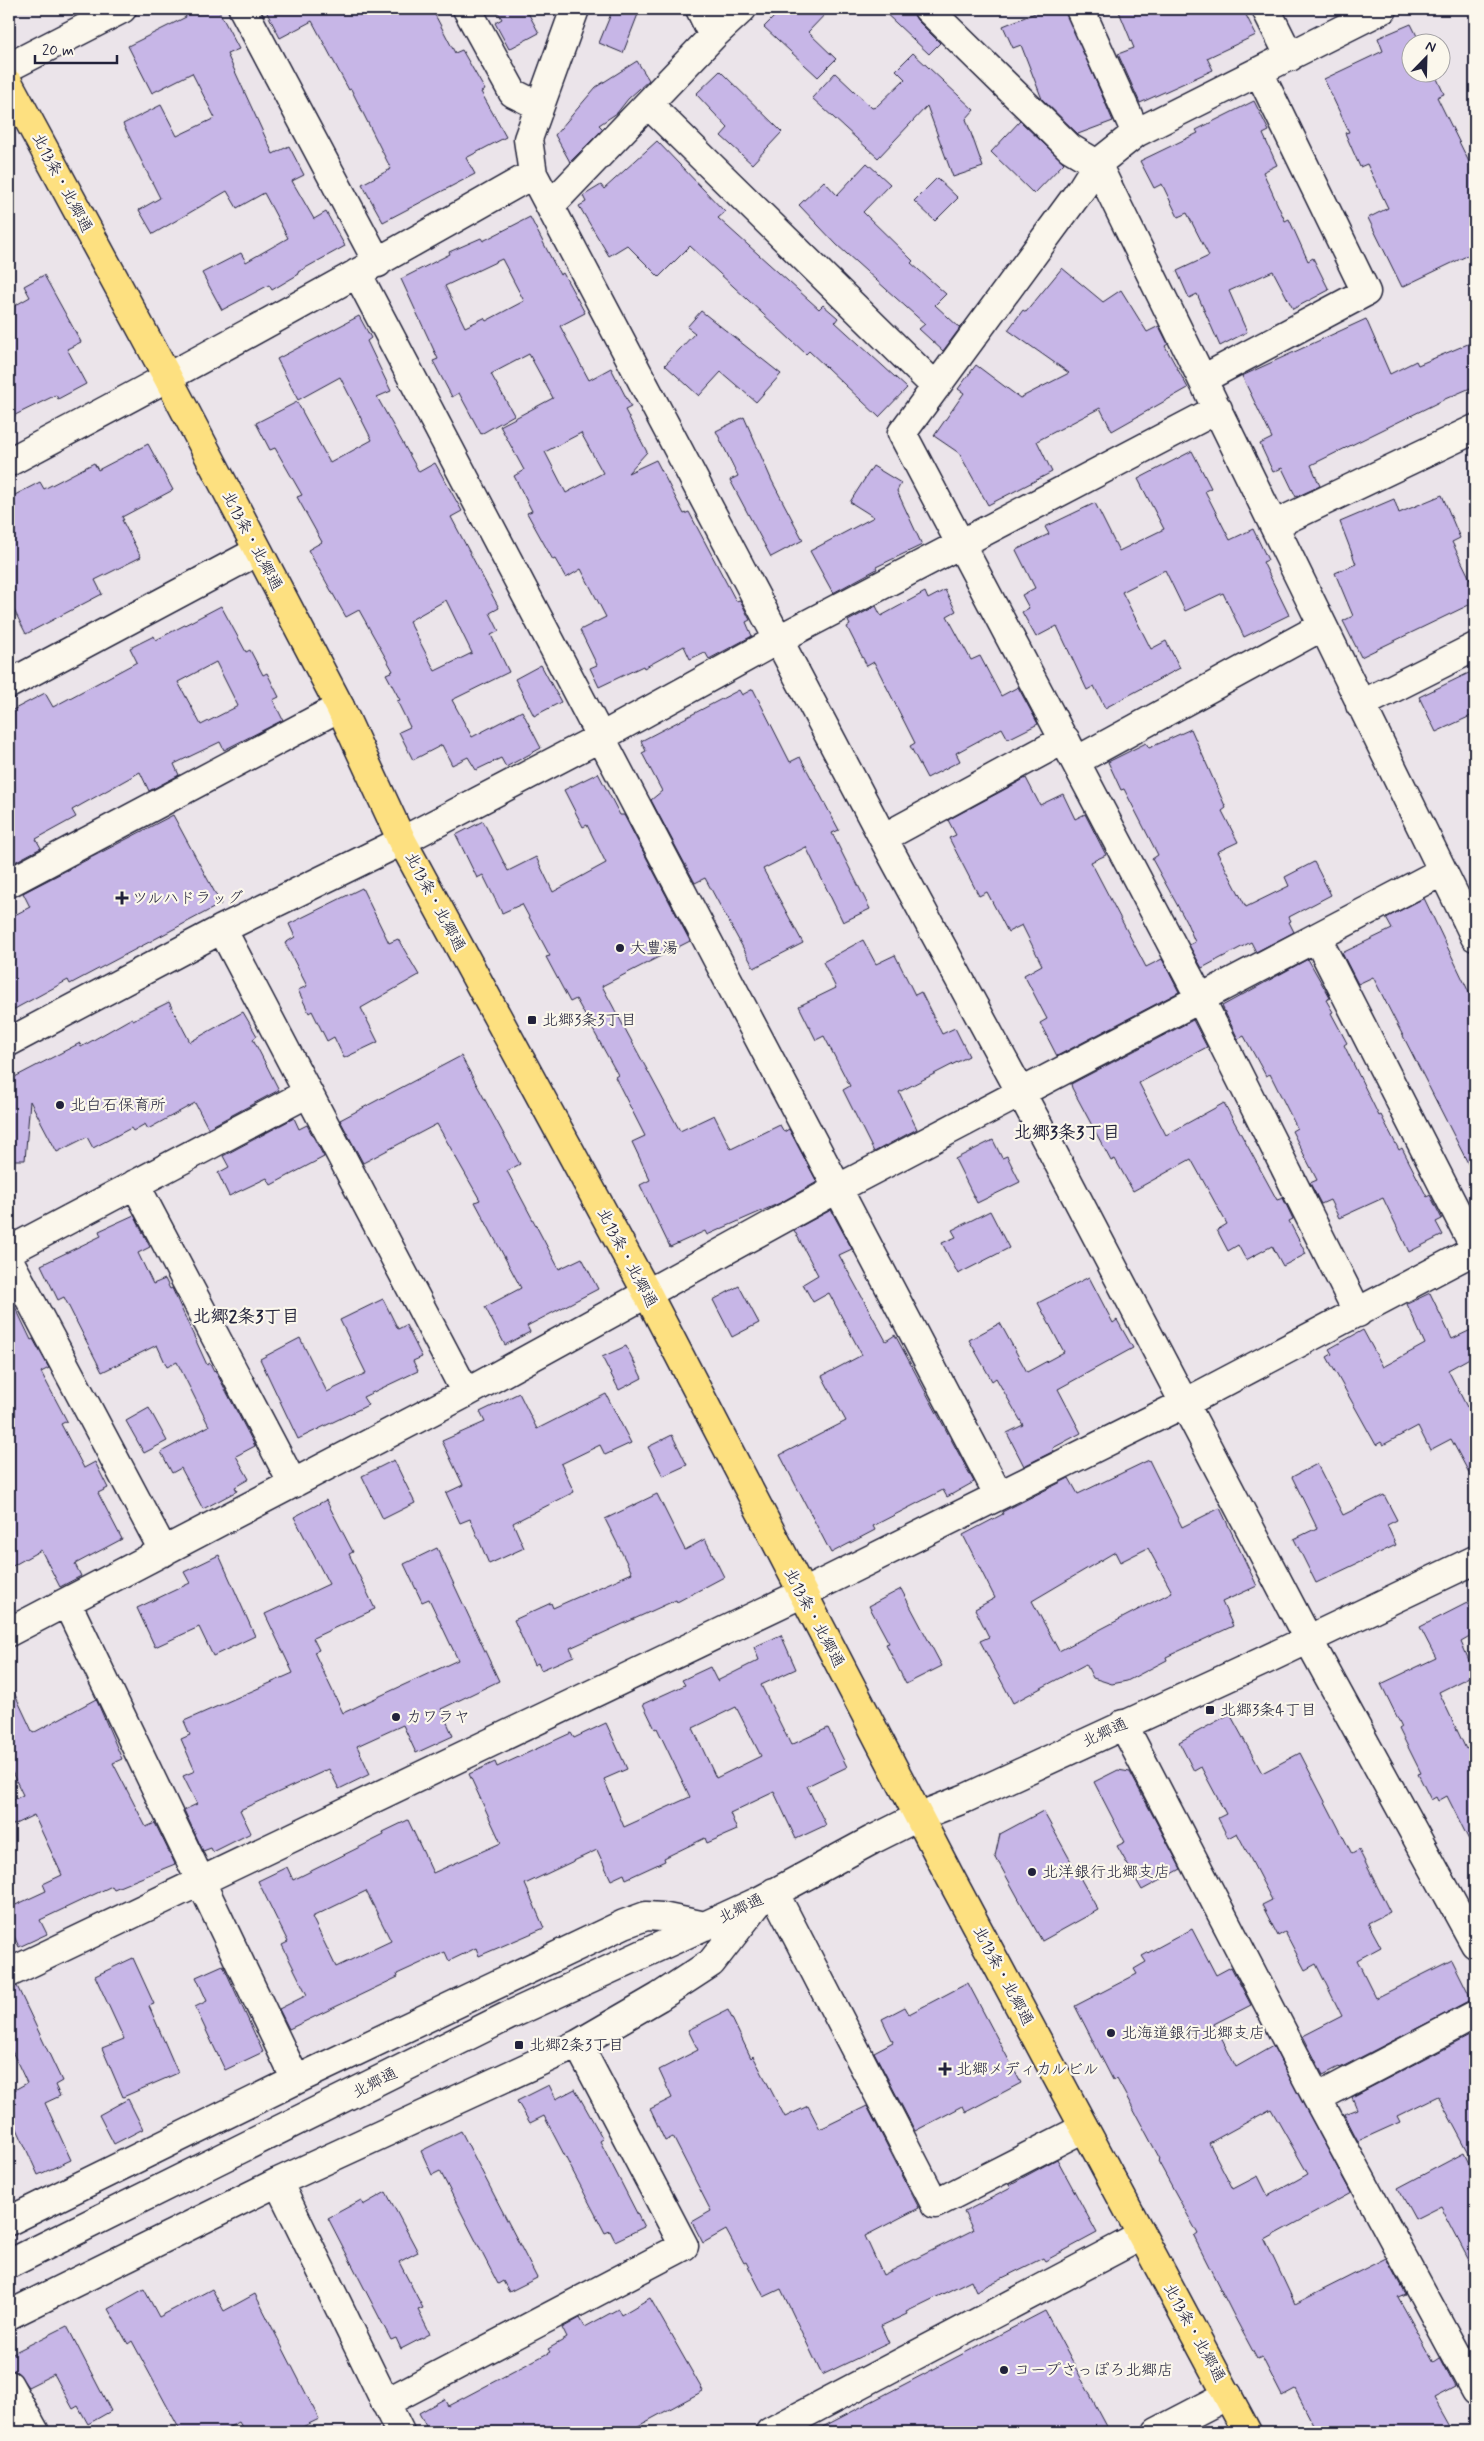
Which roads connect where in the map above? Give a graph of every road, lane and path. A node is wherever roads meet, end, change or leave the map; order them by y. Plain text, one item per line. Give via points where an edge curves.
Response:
1 (122, 9) edge
2 (243, 9) edge
3 (467, 9) edge
4 (575, 9) edge
5 (700, 9) edge
6 (742, 9) edge
7 (928, 9) edge
8 (1080, 9) edge
9 (1266, 9) edge
10 (1383, 9) edge
11 (713, 36) junction
12 (1290, 57) junction
13 (9, 67) edge
14 (1259, 72) junction
15 (9, 84) edge
16 (649, 105) junction
17 (540, 106) junction
18 (1136, 133) junction
19 (1097, 164) junction
20 (533, 174) junction
21 (550, 206) junction
22 (368, 268) junction
23 (168, 378) junction
24 (1204, 380) junction
25 (936, 387) junction
26 (1218, 409) junction
27 (1475, 429) edge
28 (9, 462) edge
29 (1274, 525) junction
30 (961, 544) junction
31 (258, 551) junction
32 (1322, 626) junction
33 (778, 639) junction
34 (1475, 647) edge
35 (9, 684) edge
36 (1360, 705) junction
37 (340, 707) junction
38 (601, 737) junction
39 (1065, 739) junction
40 (883, 838) junction
41 (402, 841) junction
42 (9, 883) edge
43 (1458, 883) edge
44 (222, 929) junction
45 (1475, 936) edge
46 (1317, 938) junction
47 (1200, 998) junction
48 (9, 1042) edge
49 (1021, 1092) junction
50 (308, 1093) junction
51 (135, 1184) junction
52 (837, 1189) junction
53 (1475, 1249) edge
54 (9, 1251) edge
55 (9, 1260) edge
56 (647, 1294) junction
57 (1358, 1313) junction
58 (466, 1394) junction
59 (1185, 1403) junction
60 (293, 1484) junction
61 (998, 1494) junction
62 (164, 1552) junction
63 (1475, 1560) edge
64 (801, 1594) junction
65 (67, 1603) junction
66 (12, 1623) edge
67 (1308, 1639) junction
68 (1123, 1724) junction
69 (920, 1816) junction
70 (199, 1881) junction
71 (767, 1896) junction
72 (705, 1926) junction
73 (1475, 1944) edge
74 (9, 1973) edge
75 (1475, 2015) edge
76 (578, 2044) junction
77 (296, 2080) junction
78 (1317, 2098) junction
79 (1084, 2128) junction
80 (278, 2182) junction
81 (9, 2221) edge
82 (1141, 2236) junction
83 (9, 2264) edge
84 (9, 2315) edge
85 (9, 2386) edge
86 (1475, 2390) edge
87 (1228, 2395) junction
88 (385, 2403) junction
89 (778, 2430) edge
90 (35, 2432) edge
91 (400, 2432) edge
92 (1157, 2432) edge
93 (1247, 2432) edge

1 - 13 street
2 - 22 street
3 - 17 street via 513,93
4 - 17 street
5 - 11 street
6 - 11 street
7 - 19 street via 1070,148
8 - 18 street
9 - 12 street
10 - 12 street
11 - 16 street
12 - 14 street
14 - 18 street
14 - 24 street via 1366,292
15 - 23 main road, 北13条・北郷通
16 - 21 street
16 - 25 street
17 - 20 street via 528,139
18 - 19 street
19 - 24 street
19 - 25 street
20 - 21 street
20 - 22 street
21 - 33 street
22 - 23 street
22 - 38 street
23 - 28 street
23 - 31 main road, 北13条・北郷通
24 - 26 street
25 - 30 street via 902,433
26 - 29 street
26 - 30 street
27 - 29 street
29 - 32 street
30 - 33 street
30 - 39 street
31 - 35 street
31 - 37 main road, 北13条・北郷通
32 - 36 street
32 - 39 street via 1076,761
33 - 38 street
33 - 40 street
34 - 36 street
36 - 43 street
37 - 41 main road, 北13条・北郷通
37 - 42 street
38 - 41 street
38 - 52 street
39 - 40 street
39 - 47 street
40 - 49 street
41 - 44 street
41 - 56 main road, 北13条・北郷通
43 - 45 street
43 - 46 street
44 - 48 street
44 - 50 street
46 - 47 street
46 - 53 street
47 - 49 street
47 - 57 street
49 - 52 street
49 - 59 street
50 - 51 street
50 - 58 street
51 - 54 street
51 - 60 street
52 - 56 street
52 - 61 street
53 - 57 street
55 - 62 street
56 - 58 street
56 - 64 main road, 北13条・北郷通
57 - 59 street
58 - 60 street
59 - 61 street
59 - 67 street
60 - 62 street
61 - 64 street
62 - 65 street
63 - 67 street, 北郷通
64 - 69 main road, 北13条・北郷通
64 - 70 street
65 - 66 street
65 - 70 street
67 - 68 street, 北郷通
67 - 73 street
68 - 69 street, 北郷通 via 966,1798
68 - 78 street
69 - 71 street, 北郷通
69 - 79 main road, 北13条・北郷通
70 - 74 street
70 - 77 street
71 - 72 street, 北郷通
71 - 76 street via 711,1964
71 - 79 street via 935,2204
72 - 77 street via 646,1916 624,1924
72 - 83 street, 北郷通 via 510,2015
75 - 78 street
76 - 80 street
76 - 88 street via 684,2246
77 - 81 street
78 - 86 street
79 - 82 main road, 北13条・北郷通
80 - 84 street
80 - 88 street
82 - 87 main road, 北13条・北郷通
82 - 89 street
85 - 90 street
87 - 92 street
87 - 93 main road, 北13条・北郷通
88 - 91 street

